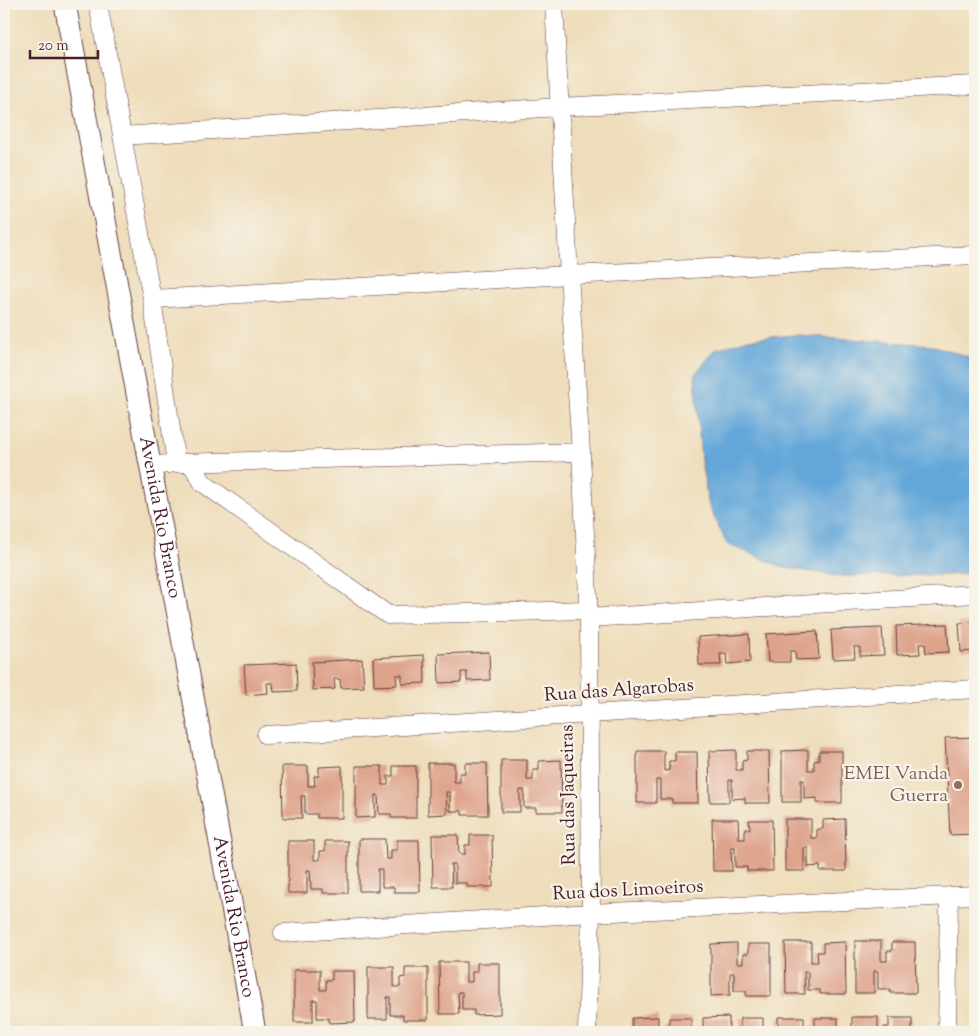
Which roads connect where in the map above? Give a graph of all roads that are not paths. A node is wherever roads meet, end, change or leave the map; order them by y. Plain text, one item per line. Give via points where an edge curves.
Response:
1 (65, 4) edge
2 (98, 4) edge
3 (554, 4) edge
4 (975, 85) edge
5 (560, 106) junction
6 (122, 136) junction
7 (975, 254) edge
8 (569, 275) junction
9 (152, 299) junction
10 (581, 452) junction
11 (184, 463) junction
12 (151, 466) junction
13 (975, 594) edge
14 (589, 614) junction
15 (975, 689) edge
16 (589, 714) junction
17 (266, 735) dead end
18 (975, 895) edge
19 (949, 896) junction
20 (591, 913) junction
21 (282, 933) dead end
22 (255, 1032) edge
23 (587, 1032) edge
24 (947, 1032) edge

1 - 12 street, Avenida Rio Branco
2 - 6 street
3 - 5 street, Rua das Jaqueiras
4 - 5 street
5 - 6 street
5 - 8 street, Rua das Jaqueiras
6 - 9 street
7 - 8 street
8 - 9 street
8 - 10 street, Rua das Jaqueiras
9 - 11 street
10 - 11 street
10 - 14 street, Rua das Jaqueiras
11 - 12 street
11 - 14 street via 203,484 388,615
12 - 22 street, Avenida Rio Branco
13 - 14 street
14 - 16 street, Rua das Jaqueiras
15 - 16 street, Rua das Algarobas
16 - 17 street, Rua das Algarobas
16 - 20 street, Rua das Jaqueiras
18 - 19 street, Rua dos Limoeiros
19 - 20 street, Rua dos Limoeiros
19 - 24 street
20 - 21 street, Rua dos Limoeiros
20 - 23 street, Rua das Jaqueiras

